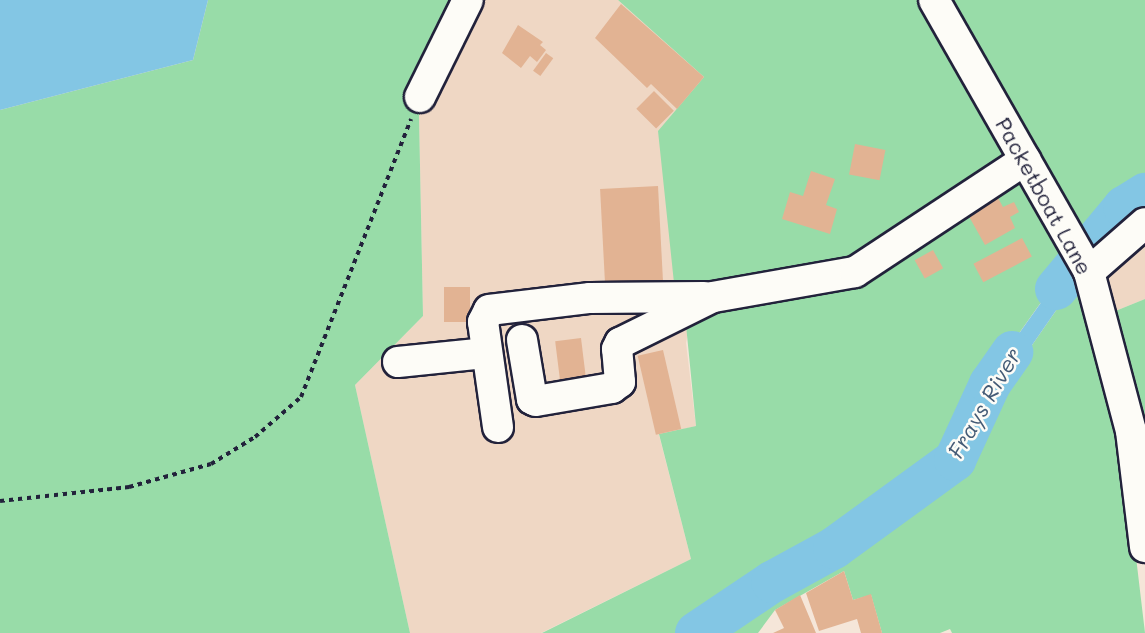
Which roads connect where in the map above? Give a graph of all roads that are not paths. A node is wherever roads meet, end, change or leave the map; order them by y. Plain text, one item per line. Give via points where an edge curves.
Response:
1 (468, 0) edge
2 (934, 0) edge
3 (420, 97) road end
4 (1025, 160) junction
5 (1145, 223) edge
6 (1083, 260) junction
7 (713, 297) junction
8 (522, 340) dead end
9 (485, 353) junction
10 (398, 362) dead end
11 (498, 427) dead end
12 (1145, 547) edge

1 - 3 street
2 - 4 street, Packetboat Lane
4 - 6 street, Packetboat Lane
4 - 7 street via 855,272
5 - 6 street
6 - 12 street, Packetboat Lane via 1131,430
7 - 8 street via 620,343 616,349 620,382 612,388 532,399
7 - 9 street via 590,298 489,310 483,322
9 - 10 street
9 - 11 street

